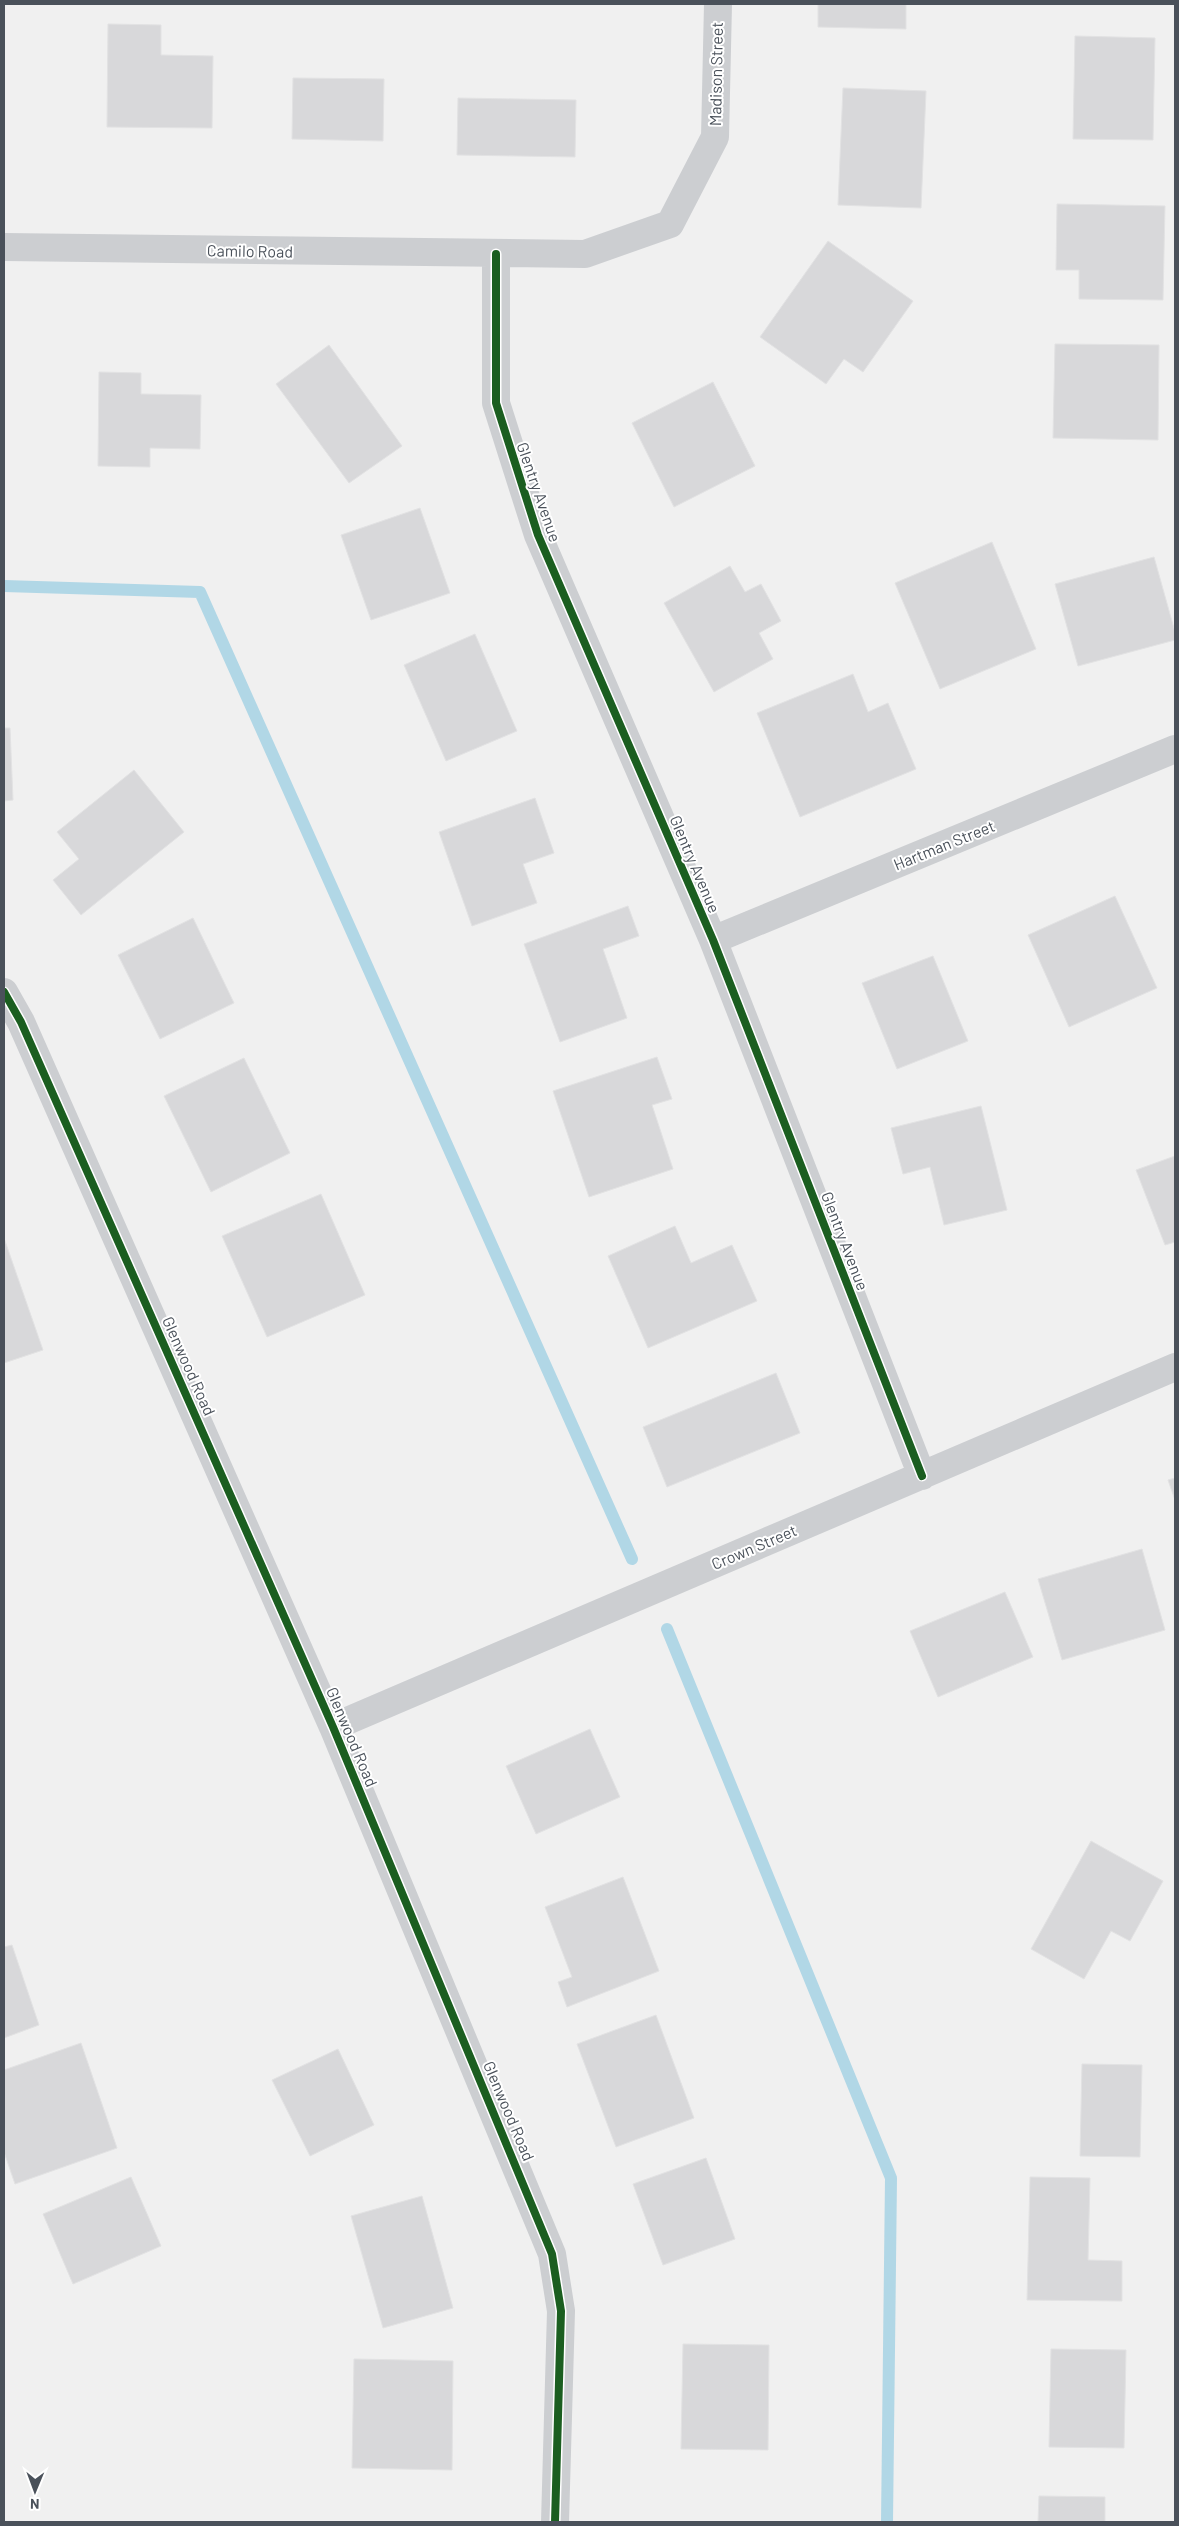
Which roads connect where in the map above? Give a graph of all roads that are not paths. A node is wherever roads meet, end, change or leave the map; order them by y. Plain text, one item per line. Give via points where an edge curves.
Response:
1 (718, 4) edge
2 (4, 248) edge
3 (496, 254) junction
4 (1175, 749) edge
5 (713, 940) junction
6 (4, 992) edge
7 (1175, 1366) edge
8 (922, 1476) junction
9 (333, 1727) junction
10 (555, 2522) edge

1 - 3 street, Madison Street via 715,137 670,224 585,254
2 - 3 street, Camilo Road
3 - 5 street, Glentry Avenue via 498,413 538,535
4 - 5 street, Hartman Street
5 - 8 street, Glentry Avenue
6 - 9 street, Glenwood Road via 21,1022
7 - 8 street, Crown Street
8 - 9 street, Crown Street
9 - 10 street, Glenwood Road via 552,2254 561,2311

